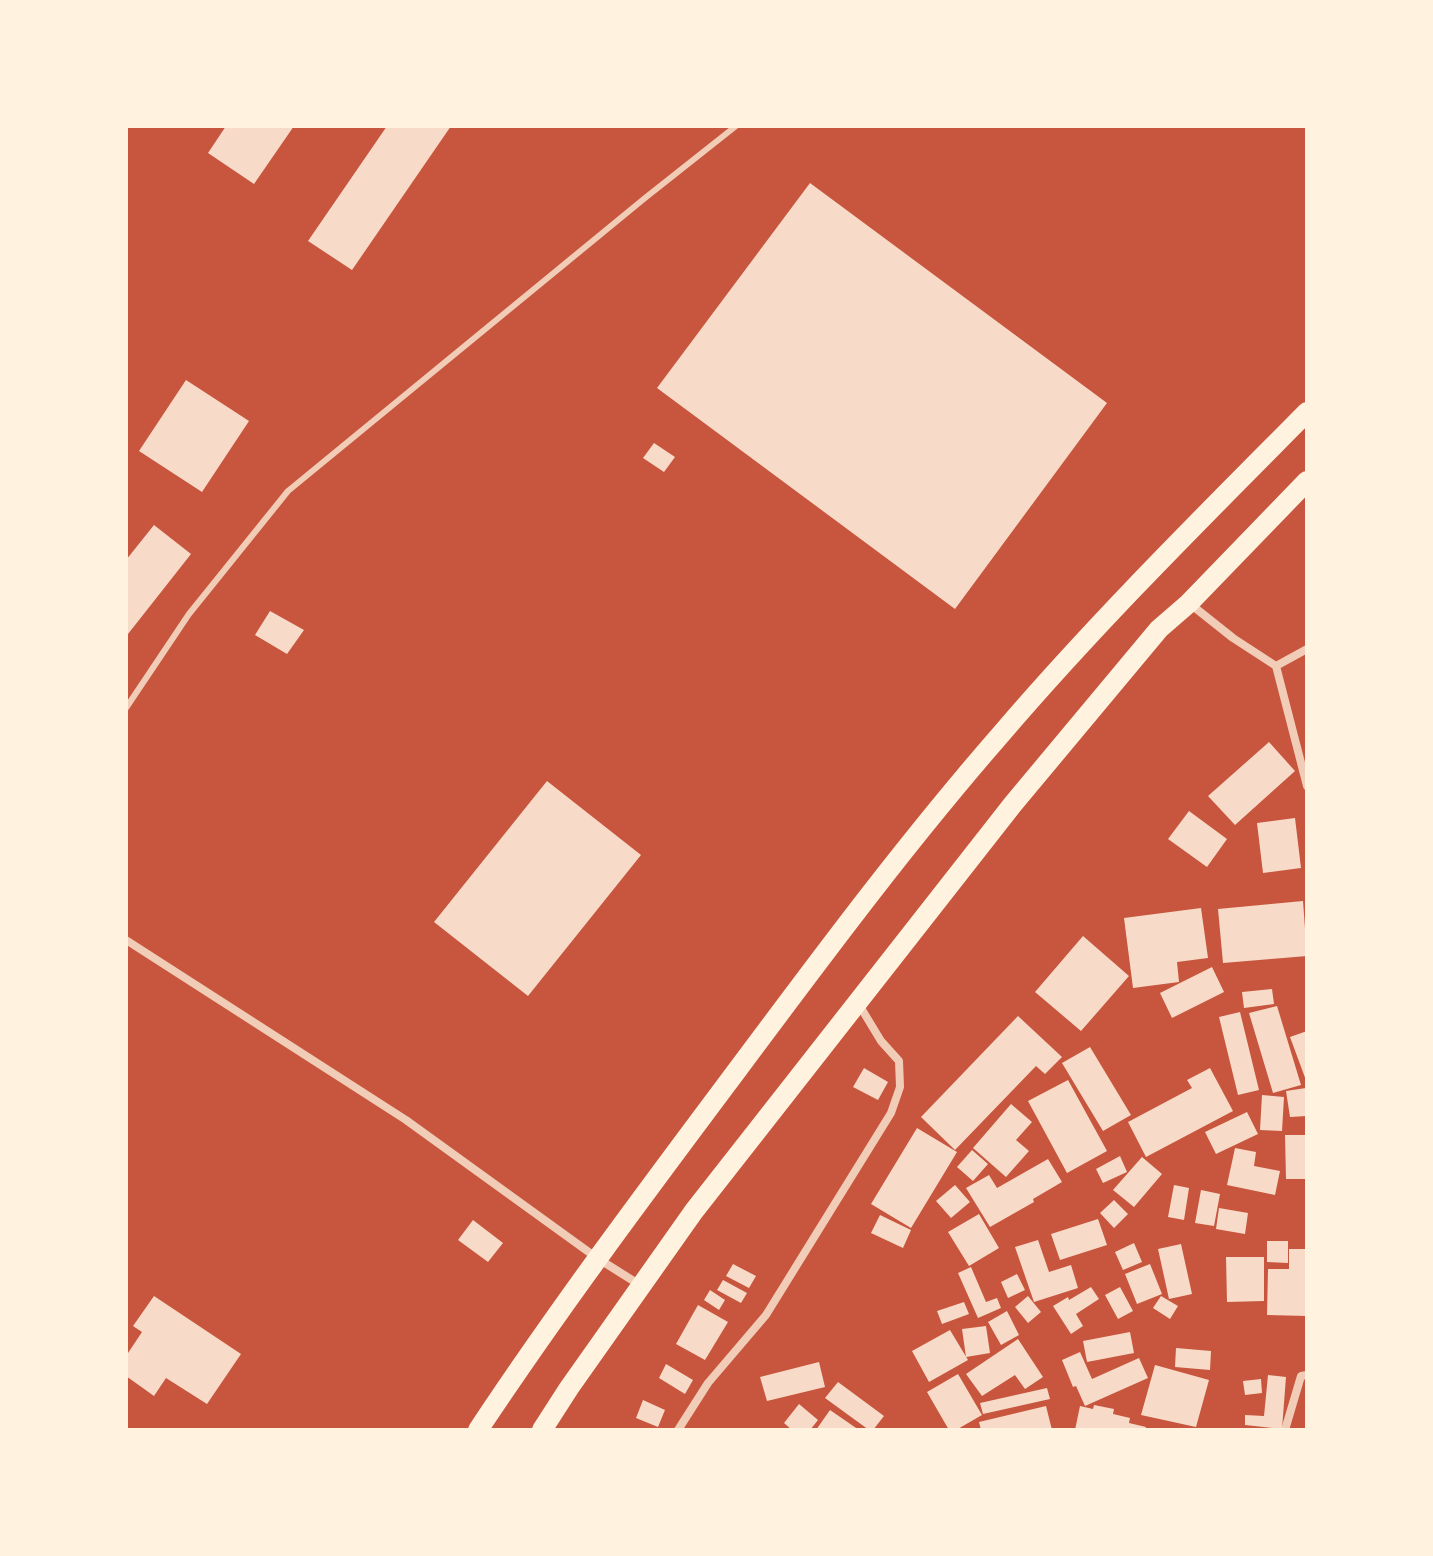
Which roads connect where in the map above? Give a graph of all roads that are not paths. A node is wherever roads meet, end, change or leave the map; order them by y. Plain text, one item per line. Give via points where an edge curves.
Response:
1 (736, 126) edge
2 (1307, 412) edge
3 (1307, 481) edge
4 (1189, 603) junction
5 (1307, 649) edge
6 (1276, 666) junction
7 (126, 708) edge
8 (1307, 786) edge
9 (126, 940) edge
10 (858, 1003) junction
11 (597, 1258) junction
12 (642, 1286) junction
13 (1307, 1375) edge
14 (478, 1430) edge
15 (542, 1430) edge
16 (678, 1430) edge
17 (1285, 1430) edge

1 - 7 lane via 288,491 189,614
2 - 11 main road via 1143,578 1002,733 853,915
3 - 4 main road
4 - 6 street
4 - 10 main road via 1159,629 1013,804
5 - 6 street
6 - 8 street
9 - 11 street via 406,1120
10 - 12 main road via 694,1211
10 - 16 street via 899,1061 900,1087 891,1113 766,1315 708,1383
11 - 12 street
11 - 14 main road
12 - 15 main road
13 - 17 street via 1301,1376

